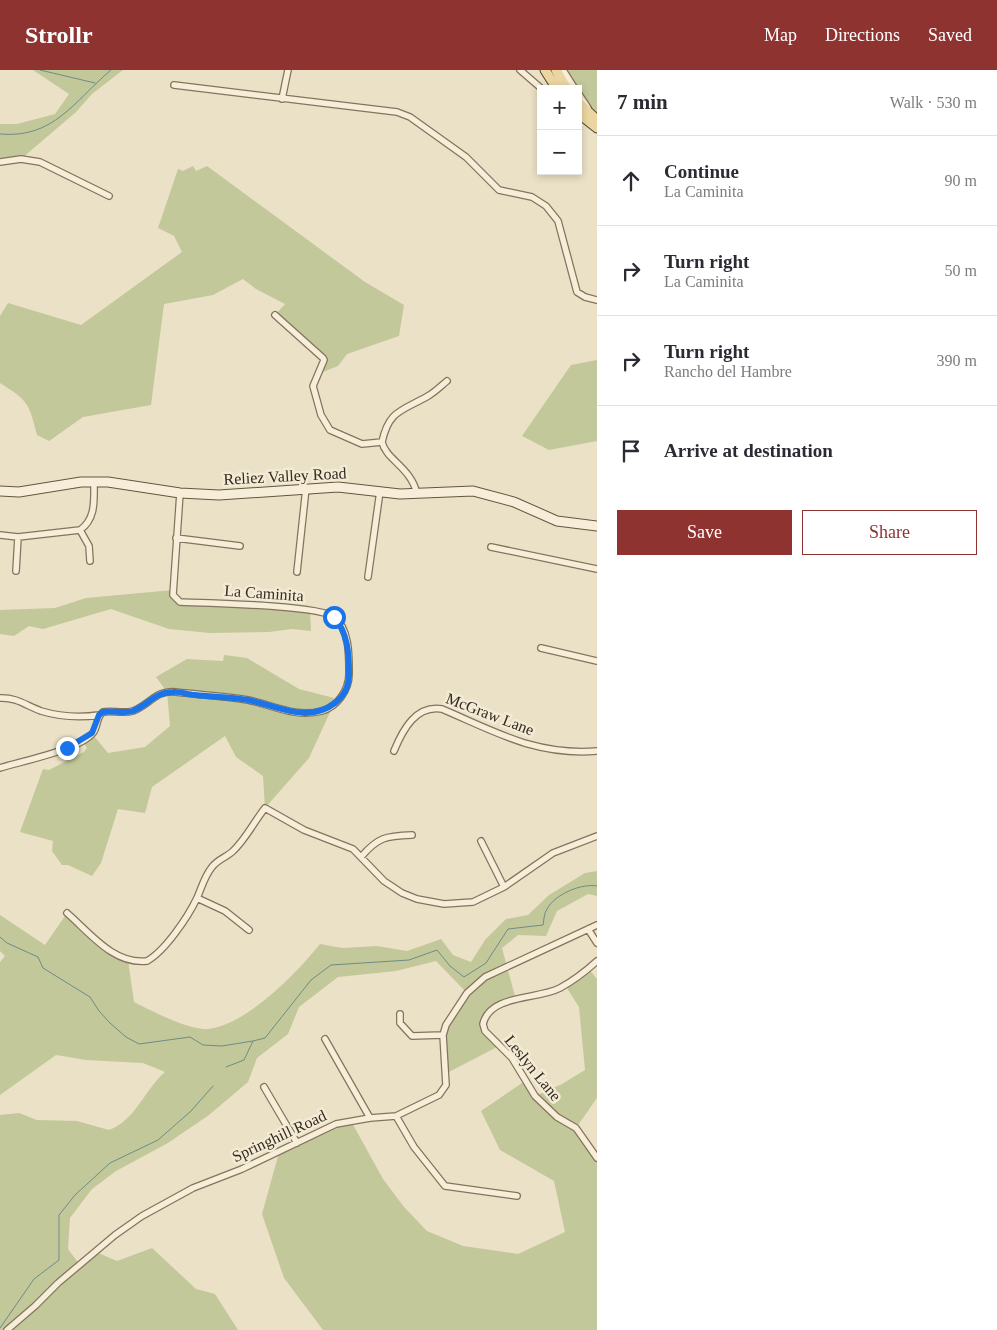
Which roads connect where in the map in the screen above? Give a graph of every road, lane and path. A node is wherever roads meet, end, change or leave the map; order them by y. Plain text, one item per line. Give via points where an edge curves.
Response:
1 (288, 70) edge
2 (520, 70) edge
3 (545, 70) edge
4 (556, 70) edge
5 (563, 70) edge
6 (537, 85) edge
7 (555, 85) edge
8 (565, 85) edge
9 (572, 85) edge
10 (174, 86) dead end
11 (282, 99) junction
12 (582, 99) edge
13 (582, 106) edge
14 (582, 116) edge
15 (595, 118) edge
16 (597, 128) edge
17 (0, 162) edge
18 (109, 196) dead end
19 (597, 300) edge
20 (275, 315) dead end
21 (447, 381) dead end
22 (382, 442) junction
23 (94, 482) junction
24 (306, 488) junction
25 (0, 491) edge
26 (380, 491) junction
27 (180, 493) junction
28 (417, 494) junction
29 (597, 526) edge
30 (80, 530) junction
31 (0, 535) edge
32 (18, 537) junction
33 (176, 538) junction
34 (240, 546) dead end
35 (491, 547) dead end
36 (90, 561) dead end
37 (597, 569) edge
38 (16, 571) dead end
39 (297, 572) dead end
40 (368, 577) dead end
41 (541, 648) dead end
42 (597, 661) edge
43 (0, 698) edge
44 (99, 715) junction
45 (394, 751) dead end
46 (597, 751) edge
47 (0, 768) edge
48 (412, 835) dead end
49 (597, 836) edge
50 (481, 841) dead end
51 (361, 857) junction
52 (504, 887) junction
53 (197, 898) junction
54 (67, 913) dead end
55 (597, 925) edge
56 (249, 930) dead end
57 (588, 930) junction
58 (597, 943) edge
59 (597, 961) edge
60 (400, 1014) dead end
61 (443, 1035) junction
62 (325, 1039) dead end
63 (264, 1087) dead end
64 (396, 1116) junction
65 (370, 1118) junction
66 (297, 1143) junction
67 (597, 1158) edge
68 (517, 1196) dead end
69 (7, 1330) edge

1 - 11 street
2 - 6 street
3 - 7 main road
4 - 8 main road
5 - 9 street
10 - 11 street
11 - 19 street via 397,112 410,117 466,157 499,190 532,198 546,206 558,221 577,292
12 - 15 street
13 - 15 main road
14 - 16 main road
17 - 18 street via 22,159 40,162
20 - 22 street via 324,360 313,386 321,415 330,430 362,444
21 - 22 street via 391,417
22 - 28 street via 386,451 414,481
23 - 25 main road, Reliez Valley Road via 19,492
23 - 27 main road, Reliez Valley Road
23 - 30 street via 93,514
24 - 26 main road, Reliez Valley Road
24 - 27 main road, Reliez Valley Road via 219,495
24 - 39 street
26 - 28 main road, Reliez Valley Road
26 - 40 street
27 - 33 street, La Caminita
28 - 29 main road, Reliez Valley Road via 486,493 558,521
30 - 32 street
30 - 36 street via 89,546
31 - 32 street
32 - 38 street
33 - 34 street
33 - 44 street, La Caminita via 173,595 180,602 319,612 334,617 340,623 349,651 348,687 325,711 308,714 246,700 175,692 153,696 132,711 110,711
35 - 37 street
41 - 42 street
43 - 44 street via 13,698 39,710 68,717
44 - 47 street via 92,733 82,741
45 - 46 street, McGraw Lane via 415,717 432,708 442,709 514,741 546,750
48 - 51 street via 390,836 374,842
49 - 52 street via 553,853
50 - 52 street
51 - 52 street via 384,881 417,899 444,904 473,902
51 - 53 street via 344,845 304,830 265,808 232,853 212,866
53 - 54 street via 163,948 153,958 141,962 114,954
53 - 56 street via 226,911
55 - 57 street, Springhill Road
57 - 58 street
57 - 61 street, Springhill Road via 481,980 453,1013
59 - 67 street, Leslyn Lane via 558,989 507,1002 489,1013 483,1024 484,1031 512,1058 535,1096 557,1117 576,1128
60 - 61 street via 400,1023 412,1036
61 - 64 street, Springhill Road via 444,1090
62 - 65 street
63 - 66 street
64 - 65 street, Springhill Road
64 - 68 street via 414,1147 445,1186
65 - 66 street, Springhill Road via 336,1124
66 - 69 street, Springhill Road via 193,1188 142,1216 58,1283

